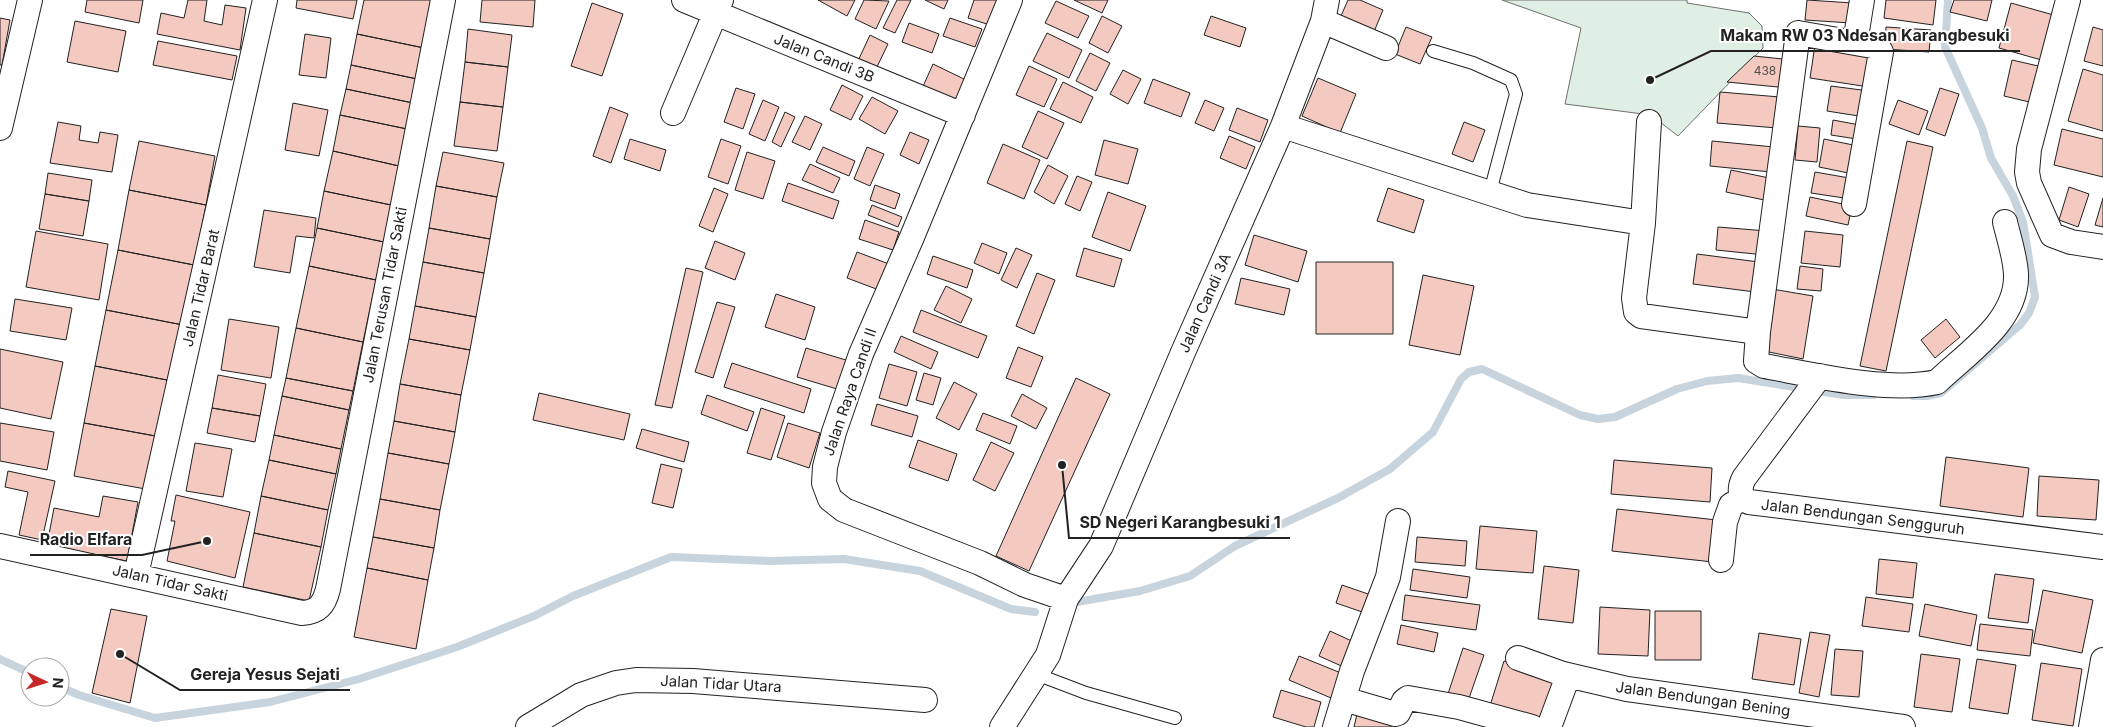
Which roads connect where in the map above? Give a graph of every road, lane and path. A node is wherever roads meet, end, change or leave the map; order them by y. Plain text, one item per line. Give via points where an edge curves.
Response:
1 (30, 0) edge
2 (265, 0) edge
3 (443, 0) edge
4 (684, 0) edge
5 (1010, 0) edge
6 (1862, 0) edge
7 (2068, 0) edge
8 (718, 7) edge
9 (1325, 11) edge
10 (1855, 43) junction
11 (1386, 48) dead end
12 (1433, 51) dead end
13 (673, 113) dead end
14 (963, 115) junction
15 (1649, 122) dead end
16 (1283, 126) junction
17 (0, 128) edge
18 (1490, 192) junction
19 (1854, 204) dead end
20 (2005, 222) dead end
21 (1643, 223) junction
22 (2103, 247) edge
23 (1758, 332) junction
24 (1818, 380) junction
25 (1743, 498) junction
26 (1398, 521) dead end
27 (0, 546) edge
28 (2103, 547) edge
29 (1721, 560) dead end
30 (136, 575) junction
31 (328, 590) joint
32 (1066, 599) junction
33 (1518, 658) dead end
34 (2103, 660) edge
35 (1042, 665) junction
36 (1565, 675) junction
37 (1344, 698) junction
38 (925, 700) dead end
39 (1175, 718) dead end
40 (528, 727) edge
41 (1002, 727) edge
42 (1335, 727) edge
43 (1532, 727) edge
44 (1549, 727) edge
45 (1904, 727) edge
46 (2091, 727) edge

1 - 17 street
2 - 30 street, Jalan Tidar Barat
3 - 31 street, Jalan Terusan Tidar Sakti
4 - 8 street, Jalan Candi 3B
5 - 14 street, Jalan Raya Candi II
6 - 10 street
7 - 22 street via 2029,148 2027,172 2052,236
8 - 13 street
8 - 14 street, Jalan Candi 3B
9 - 11 street
9 - 16 street, Jalan Candi 3A
10 - 19 street via 1878,47 1881,52
10 - 23 street via 1798,33
12 - 18 lane via 1474,63 1511,80 1516,94
14 - 32 street, Jalan Raya Candi II via 861,354 827,455 824,483 830,499 844,510
15 - 21 street
16 - 18 street
16 - 32 street, Jalan Candi 3A via 1101,546
18 - 21 street via 1527,205
20 - 24 street via 2016,275 2008,310 1937,382 1895,384
21 - 23 street via 1634,298 1636,312 1642,316
23 - 24 street via 1756,362
24 - 25 street, Jalan Bendungan Sengguruh via 1744,478 1740,491
25 - 28 street, Jalan Bendungan Sengguruh via 1757,504
25 - 29 street via 1731,505 1725,522
26 - 37 street via 1388,577
27 - 30 street, Jalan Tidar Sakti
30 - 31 street, Jalan Tidar Sakti via 302,613 319,608
32 - 35 street
33 - 36 street, Jalan Bendungan Bening
34 - 46 street
35 - 39 lane via 1086,693
35 - 41 street
36 - 44 street
36 - 45 street, Jalan Bendungan Bening via 1626,689
37 - 42 street
37 - 43 street via 1395,714 1408,698 1437,702
38 - 40 street, Jalan Tidar Utara via 693,681 636,680 616,682 581,695

